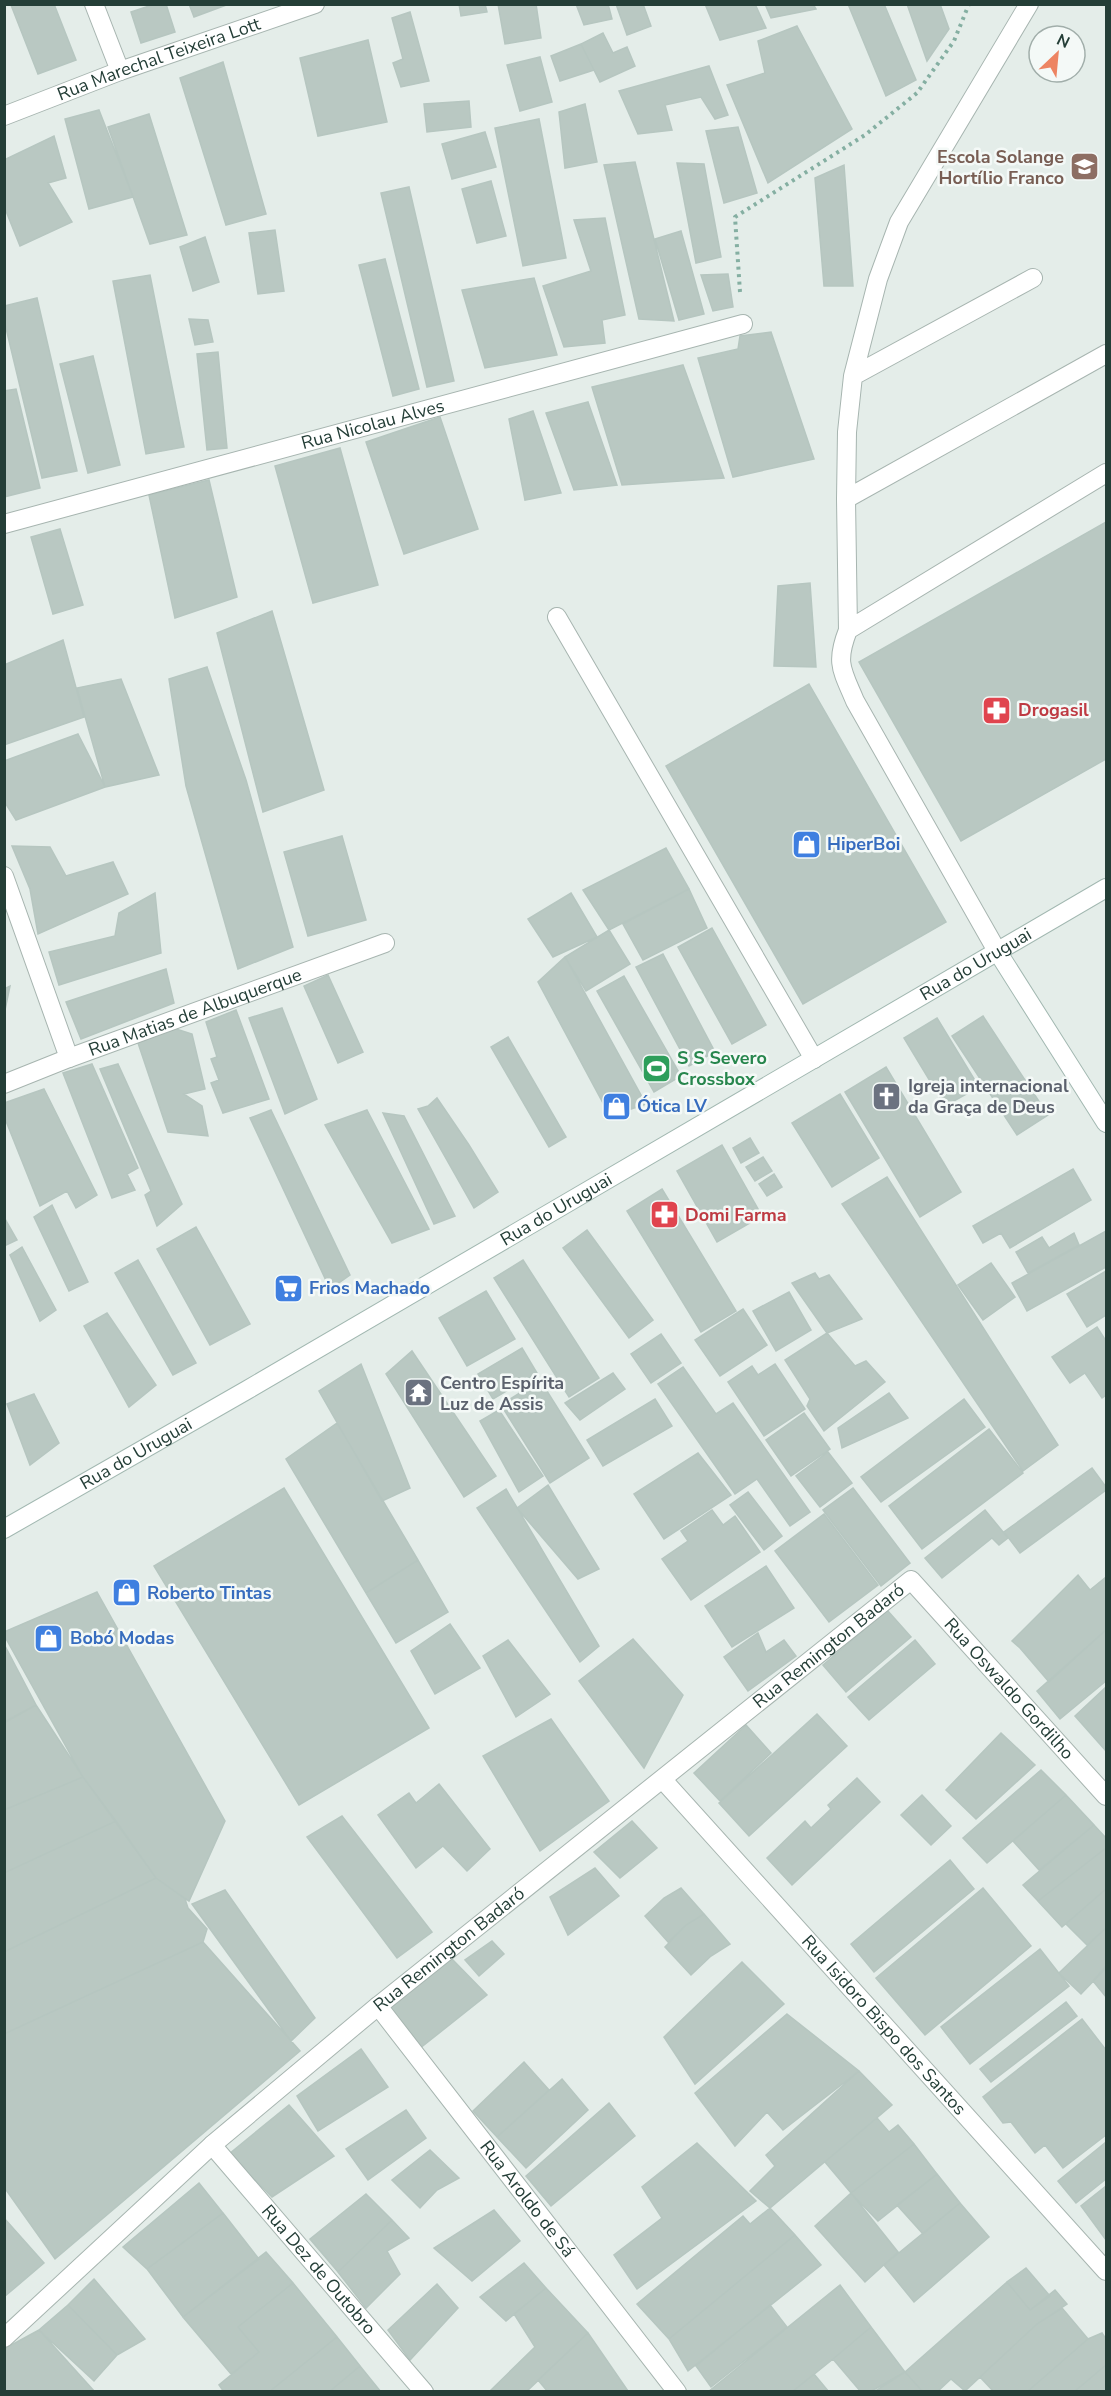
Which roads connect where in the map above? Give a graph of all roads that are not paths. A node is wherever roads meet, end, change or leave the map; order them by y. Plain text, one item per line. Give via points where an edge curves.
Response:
1 (94, 4) edge
2 (315, 4) edge
3 (1029, 4) edge
4 (120, 71) junction
5 (4, 116) edge
6 (1034, 278) dead end
7 (742, 324) road end
8 (1107, 354) edge
9 (854, 376) junction
10 (1107, 473) edge
11 (846, 499) junction
12 (4, 524) edge
13 (557, 617) dead end
14 (848, 630) junction
15 (4, 876) edge
16 (1107, 888) edge
17 (386, 943) dead end
18 (997, 951) junction
19 (69, 1058) junction
20 (814, 1059) junction
21 (4, 1084) edge
22 (1107, 1123) edge
23 (4, 1529) edge
24 (911, 1580) joint
25 (663, 1780) junction
26 (1107, 1796) edge
27 (378, 2006) junction
28 (212, 2145) junction
29 (1107, 2271) edge
30 (4, 2338) edge
31 (424, 2391) edge
32 (677, 2391) edge

1 - 4 street
2 - 4 street, Rua Marechal Teixeira Lott
3 - 9 street via 899,222 878,279
4 - 5 street, Rua Marechal Teixeira Lott
6 - 9 street
7 - 12 street, Rua Nicolau Alves
8 - 11 street
9 - 11 street via 847,432
10 - 14 street
11 - 14 street
13 - 20 street
14 - 18 street via 840,668
15 - 19 street
16 - 18 street, Rua do Uruguai
17 - 19 street, Rua Matias de Albuquerque
18 - 20 street, Rua do Uruguai
18 - 22 street
19 - 21 street, Rua Matias de Albuquerque
20 - 23 street, Rua do Uruguai
24 - 25 street, Rua Remington Badaró
24 - 26 street, Rua Oswaldo Gordilho
25 - 27 street, Rua Remington Badaró
25 - 29 street, Rua Isidoro Bispo dos Santos
27 - 28 street, Rua Remington Badaró
27 - 32 street, Rua Aroldo de Sá
28 - 30 street, Rua Remington Badaró
28 - 31 street, Rua Dez de Outobro

